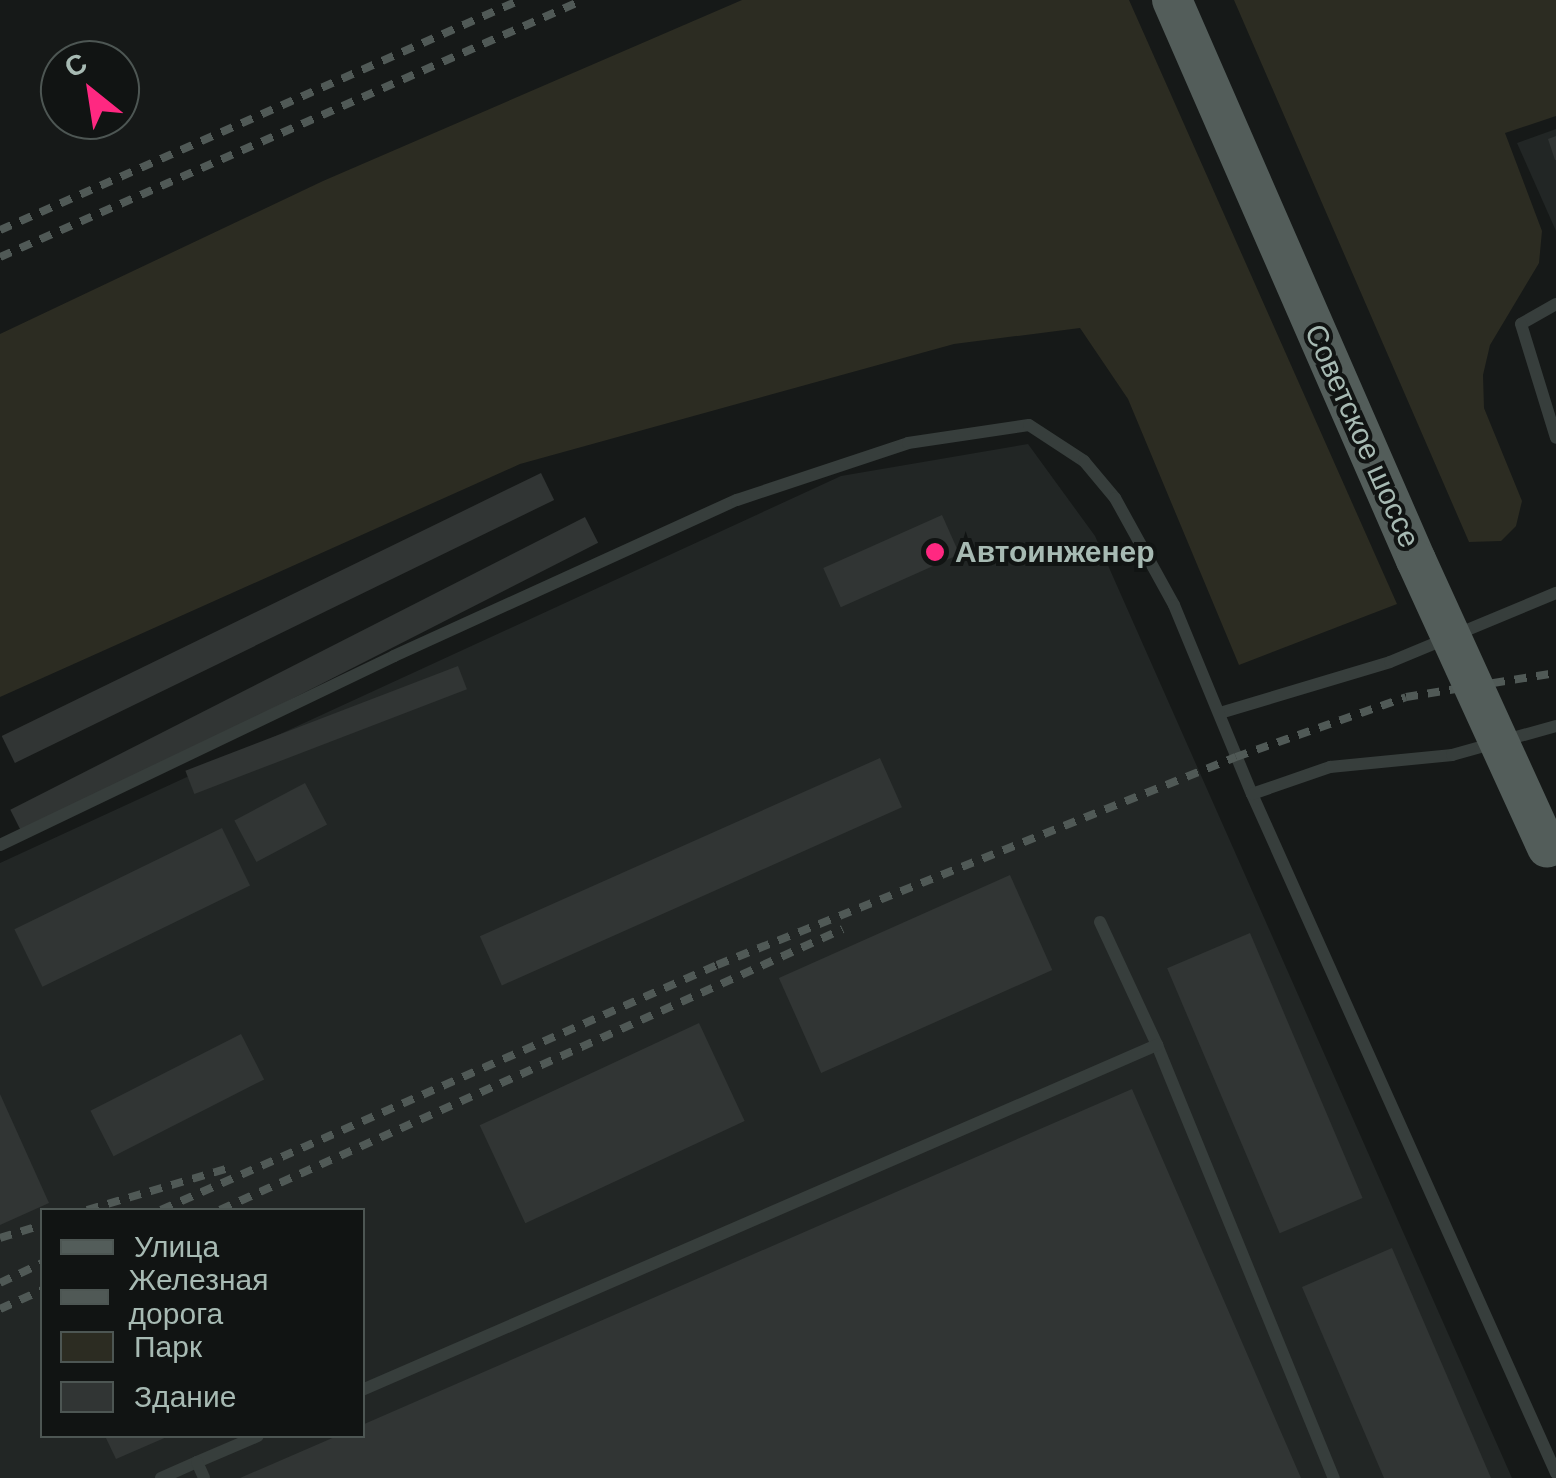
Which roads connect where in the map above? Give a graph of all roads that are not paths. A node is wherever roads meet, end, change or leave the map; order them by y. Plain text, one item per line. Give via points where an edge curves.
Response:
1 (1172, 0) edge
2 (1556, 304) edge
3 (1551, 395) edge
4 (1556, 438) edge
5 (1556, 593) edge
6 (1220, 713) junction
7 (1556, 726) edge
8 (1252, 794) junction
9 (0, 844) edge
10 (1551, 858) edge
11 (1100, 922) dead end
12 (1157, 1045) junction
13 (365, 1389) edge
14 (253, 1438) edge
15 (197, 1462) junction
16 (1556, 1473) edge
17 (161, 1478) edge
18 (204, 1478) edge
19 (1334, 1478) edge

1 - 10 main road, Советское шоссе, bridge
2 - 3 lane via 1520,324
3 - 4 lane
5 - 6 lane via 1390,662
6 - 8 lane
6 - 9 lane via 1174,606 1115,498 1084,461 1028,425 908,443 737,500
7 - 8 lane via 1452,755 1330,766
8 - 16 lane
11 - 12 lane
12 - 13 lane
12 - 19 lane
14 - 15 lane
15 - 17 lane
15 - 18 lane

